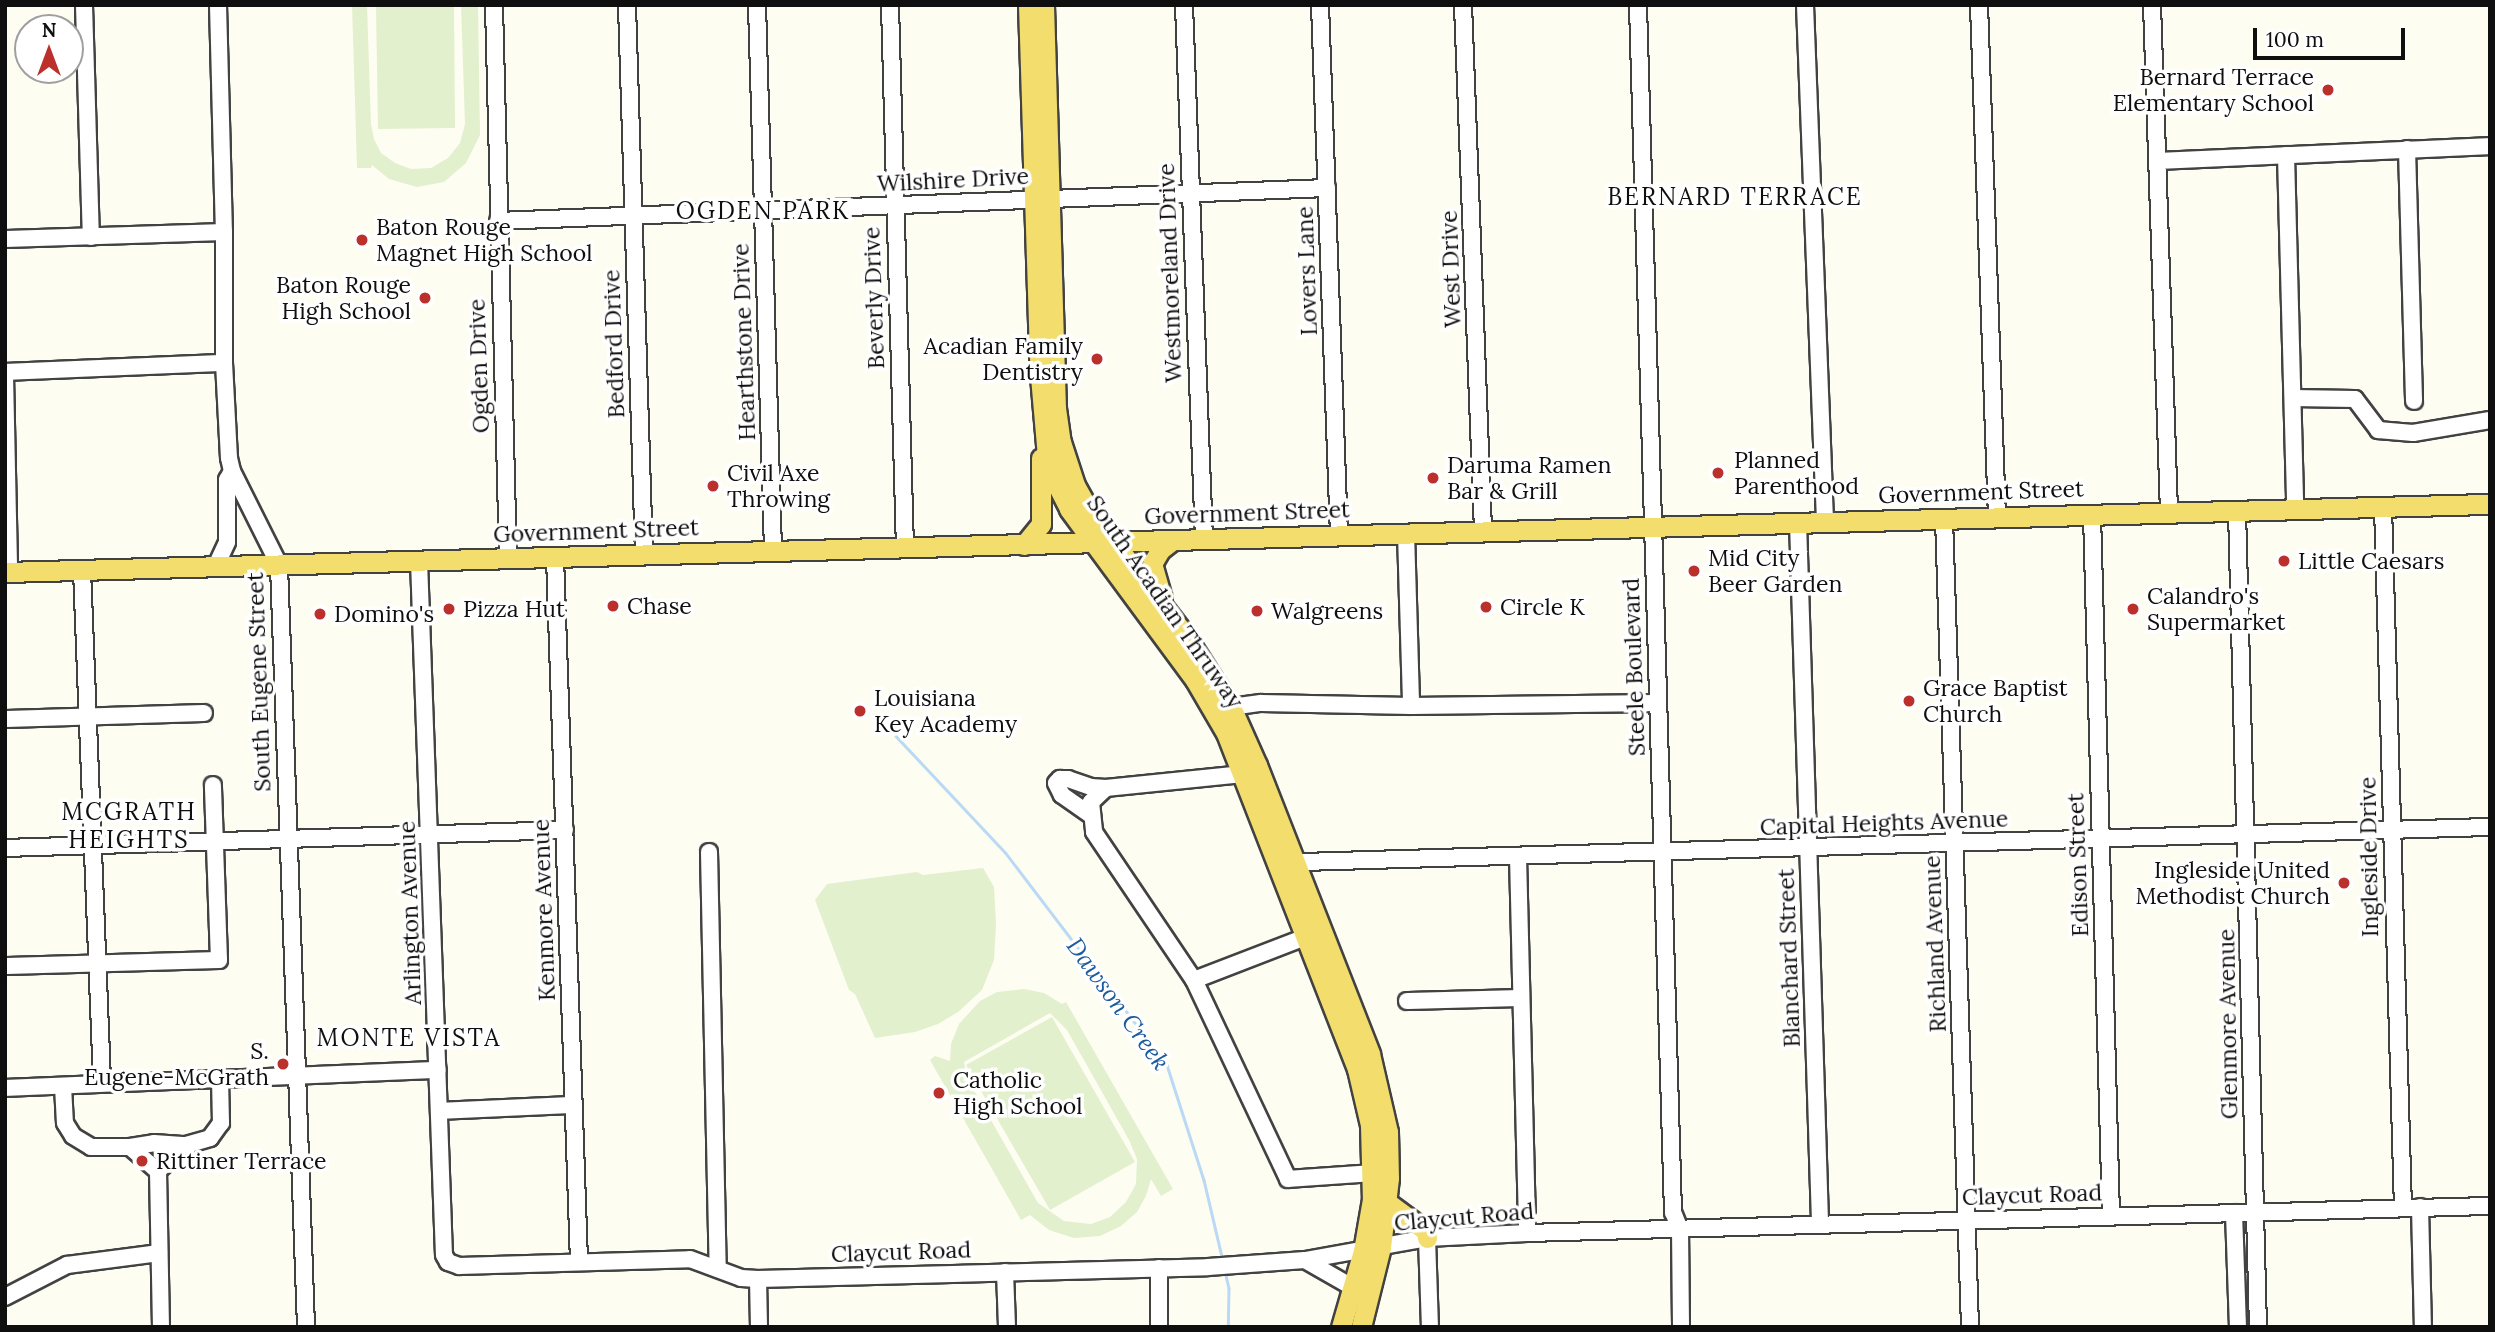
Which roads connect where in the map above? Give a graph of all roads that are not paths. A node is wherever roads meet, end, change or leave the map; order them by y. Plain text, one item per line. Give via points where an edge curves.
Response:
1 (84, 5) edge
2 (218, 5) edge
3 (494, 5) edge
4 (627, 5) edge
5 (757, 5) edge
6 (890, 5) edge
7 (1028, 5) edge
8 (1044, 5) edge
9 (1184, 5) edge
10 (1320, 5) edge
11 (1464, 5) edge
12 (1638, 5) edge
13 (1805, 5) edge
14 (1979, 5) edge
15 (2152, 5) edge
16 (2490, 146) edge
17 (2407, 149) junction
18 (2286, 155) junction
19 (2160, 161) junction
20 (1327, 188) junction
21 (1190, 195) junction
22 (1042, 199) junction
23 (893, 206) junction
24 (763, 211) junction
25 (632, 217) junction
26 (498, 221) junction
27 (225, 232) junction
28 (91, 237) junction
29 (5, 239) edge
30 (224, 363) junction
31 (5, 374) edge
32 (2293, 398) junction
33 (2414, 401) dead end
34 (2490, 419) edge
35 (1045, 443) junction
36 (232, 471) junction
37 (2490, 504) edge
38 (2383, 506) junction
39 (2295, 508) junction
40 (2237, 510) junction
41 (2169, 511) junction
42 (2092, 514) junction
43 (1997, 517) junction
44 (1944, 518) junction
45 (1798, 522) junction
46 (1825, 522) junction
47 (1654, 527) junction
48 (1483, 531) junction
49 (1406, 533) junction
50 (1339, 535) junction
51 (1204, 539) junction
52 (1173, 540) junction
53 (1113, 541) junction
54 (1091, 542) junction
55 (1024, 545) junction
56 (905, 548) junction
57 (773, 551) junction
58 (644, 554) junction
59 (555, 557) junction
60 (508, 558) junction
61 (419, 561) junction
62 (279, 565) junction
63 (216, 566) junction
64 (82, 570) junction
65 (7, 572) edge
66 (1167, 612) junction
67 (1657, 703) junction
68 (1411, 706) junction
69 (1231, 707) junction
70 (204, 713) dead end
71 (89, 716) junction
72 (5, 719) edge
73 (1243, 774) junction
74 (213, 785) dead end
75 (1105, 788) junction
76 (1092, 809) junction
77 (2490, 827) edge
78 (565, 830) junction
79 (2391, 830) junction
80 (430, 834) junction
81 (2247, 835) junction
82 (289, 839) junction
83 (2100, 839) junction
84 (216, 843) junction
85 (1954, 844) junction
86 (92, 845) junction
87 (5, 848) edge
88 (1809, 849) junction
89 (1664, 851) junction
90 (709, 852) dead end
91 (1518, 856) junction
92 (1290, 871) junction
93 (1314, 934) junction
94 (96, 964) junction
95 (5, 966) edge
96 (1194, 980) junction
97 (1521, 998) junction
98 (1407, 1002) dead end
99 (438, 1070) junction
100 (297, 1076) junction
101 (219, 1080) junction
102 (102, 1082) junction
103 (63, 1086) junction
104 (5, 1088) edge
105 (574, 1105) junction
106 (440, 1111) junction
107 (186, 1145) junction
108 (130, 1147) junction
109 (158, 1171) junction
110 (1373, 1174) junction
111 (1388, 1203) junction
112 (2490, 1206) edge
113 (2420, 1207) junction
114 (2403, 1208) junction
115 (2256, 1212) junction
116 (2234, 1213) junction
117 (2111, 1216) junction
118 (1966, 1220) junction
119 (1820, 1224) junction
120 (1680, 1229) junction
121 (1527, 1233) junction
122 (1427, 1238) junction
123 (1372, 1249) junction
124 (159, 1253) junction
125 (1305, 1260) junction
126 (579, 1261) junction
127 (448, 1262) joint
128 (1159, 1268) junction
129 (718, 1269) junction
130 (1005, 1272) junction
131 (758, 1279) junction
132 (1352, 1287) junction
133 (5, 1297) edge
134 (161, 1327) edge
135 (306, 1327) edge
136 (759, 1327) edge
137 (1007, 1327) edge
138 (1159, 1327) edge
139 (1341, 1327) edge
140 (1361, 1327) edge
141 (1430, 1327) edge
142 (1681, 1327) edge
143 (1970, 1327) edge
144 (2238, 1327) edge
145 (2258, 1327) edge
146 (2423, 1327) edge

1 - 28 street
2 - 27 street, South Eugene Street
3 - 26 street, Ogden Drive
4 - 25 street, Bedford Drive
5 - 24 street, Hearthstone Drive
6 - 23 street, Beverly Drive
7 - 22 main road, South Acadian Thruway
8 - 22 main road, South Acadian Thruway
9 - 21 street, Westmoreland Drive
10 - 20 street, Lovers Lane
11 - 48 street, West Drive
12 - 47 street, Steele Boulevard
13 - 46 street
14 - 43 street
15 - 19 street
16 - 17 street
17 - 18 street
17 - 33 street
18 - 19 street
18 - 32 street
19 - 41 street
20 - 21 street, Wilshire Drive
20 - 50 street, Lovers Lane
21 - 22 street, Wilshire Drive
21 - 51 street, Westmoreland Drive
22 - 23 street, Wilshire Drive
22 - 35 main road, South Acadian Thruway
22 - 53 main road, South Acadian Thruway via 1061,442 1081,497
23 - 24 street, Wilshire Drive
23 - 56 street, Beverly Drive
24 - 25 street, Wilshire Drive
24 - 57 street, Hearthstone Drive
25 - 26 street, Wilshire Drive
25 - 58 street, Bedford Drive
26 - 60 street, Ogden Drive
27 - 28 street
27 - 30 street, South Eugene Street
28 - 29 street
30 - 31 street
30 - 36 street, South Eugene Street
31 - 65 street
32 - 34 street via 2355,398 2378,430 2413,433
32 - 39 street
35 - 54 main road, South Acadian Thruway via 1059,490
35 - 55 main road via 1041,524
36 - 62 street, South Eugene Street
36 - 63 street via 227,480 227,542
37 - 38 main road, Government Street
38 - 39 main road, Government Street
38 - 79 street, Ingleside Drive
39 - 40 main road, Government Street
40 - 41 main road, Government Street
40 - 81 street, Glenmore Avenue
41 - 42 main road, Government Street
42 - 43 main road, Government Street
42 - 83 street, Edison Street
43 - 44 main road, Government Street
44 - 46 main road, Government Street
44 - 85 street, Richland Avenue
45 - 46 main road, Government Street
45 - 47 main road, Government Street
45 - 88 street, Blanchard Street
47 - 48 main road, Government Street
47 - 67 street, Steele Boulevard
48 - 49 main road, Government Street
49 - 50 main road, Government Street
49 - 68 street
50 - 51 main road, Government Street
51 - 52 main road, Government Street
52 - 53 main road, Government Street
52 - 66 main road via 1156,554 1153,564
53 - 54 main road, Government Street
53 - 66 main road, South Acadian Thruway
54 - 55 main road, Government Street
54 - 73 main road, South Acadian Thruway via 1195,680 1226,733
55 - 56 main road, Government Street
56 - 57 main road, Government Street
57 - 58 main road, Government Street
58 - 59 main road, Government Street
59 - 60 main road, Government Street
59 - 78 street, Kenmore Avenue
60 - 61 main road, Government Street
61 - 62 main road, Government Street
61 - 80 street, Arlington Avenue
62 - 63 main road, Government Street
62 - 82 street, South Eugene Street
63 - 64 main road, Government Street
64 - 65 main road, Government Street
64 - 71 street
66 - 69 main road, South Acadian Thruway
67 - 68 street
67 - 89 street, Steele Boulevard
68 - 69 street via 1261,703
69 - 92 main road, South Acadian Thruway
70 - 71 street
71 - 72 street
71 - 86 street
73 - 75 street
73 - 92 main road, South Acadian Thruway
74 - 84 street
75 - 76 street
75 - 76 street via 1068,779 1056,783 1062,795
76 - 96 street via 1094,832
77 - 79 street, Capital Heights Avenue
78 - 80 street
78 - 105 street, Kenmore Avenue
79 - 81 street, Capital Heights Avenue
79 - 114 street, Ingleside Drive
80 - 82 street
80 - 99 street, Arlington Avenue
81 - 83 street, Capital Heights Avenue
81 - 115 street, Glenmore Avenue
82 - 84 street
82 - 100 street, South Eugene Street
83 - 85 street, Capital Heights Avenue
83 - 117 street, Edison Street
84 - 86 street
84 - 94 street via 219,960
85 - 88 street, Capital Heights Avenue
85 - 118 street, Richland Avenue
86 - 87 street
86 - 94 street
88 - 89 street, Capital Heights Avenue
88 - 119 street, Blanchard Street
89 - 91 street, Capital Heights Avenue
89 - 120 street, Steele Boulevard via 1673,1212
90 - 129 street
91 - 92 street, Capital Heights Avenue via 1302,862
91 - 97 street
92 - 93 main road, South Acadian Thruway
93 - 96 street
93 - 110 main road, South Acadian Thruway via 1363,1088
93 - 111 main road, South Acadian Thruway via 1378,1080 1388,1132
94 - 95 street
94 - 102 street
96 - 110 street via 1288,1179
97 - 98 street
97 - 121 street
99 - 100 street
99 - 106 street, Arlington Avenue
100 - 101 street
100 - 135 street, South Eugene Street
101 - 102 street
101 - 107 street via 221,1123 210,1139
102 - 103 street
103 - 104 street
103 - 108 street via 65,1123 73,1136 91,1147
105 - 106 street
105 - 126 street, Kenmore Avenue
106 - 127 street, Arlington Avenue via 444,1255
107 - 108 street
107 - 109 street
108 - 109 street
109 - 124 street
110 - 123 main road, South Acadian Thruway
111 - 122 main road via 1426,1231
111 - 123 main road, South Acadian Thruway
112 - 113 street, Claycut Road
113 - 114 street, Claycut Road
113 - 146 street
114 - 115 street, Claycut Road
115 - 116 street, Claycut Road
115 - 145 street, Glenmore Avenue
116 - 117 street, Claycut Road
116 - 144 street
117 - 118 street, Claycut Road
118 - 119 street, Claycut Road
118 - 143 street, Richland Avenue
119 - 120 street, Claycut Road
120 - 121 street, Claycut Road
120 - 142 street, Steele Boulevard
121 - 122 street, Claycut Road
122 - 123 street, Claycut Road
122 - 141 street
123 - 125 street, Claycut Road
123 - 132 main road, South Acadian Thruway
123 - 140 main road, South Acadian Thruway
124 - 133 street via 67,1265
124 - 134 street
125 - 128 street, Claycut Road
125 - 132 street
126 - 127 street, Claycut Road via 459,1266
126 - 129 street, Claycut Road via 690,1259
128 - 130 street, Claycut Road
128 - 138 street
129 - 131 street, Claycut Road
130 - 131 street, Claycut Road
130 - 137 street
131 - 136 street
132 - 139 main road, South Acadian Thruway

